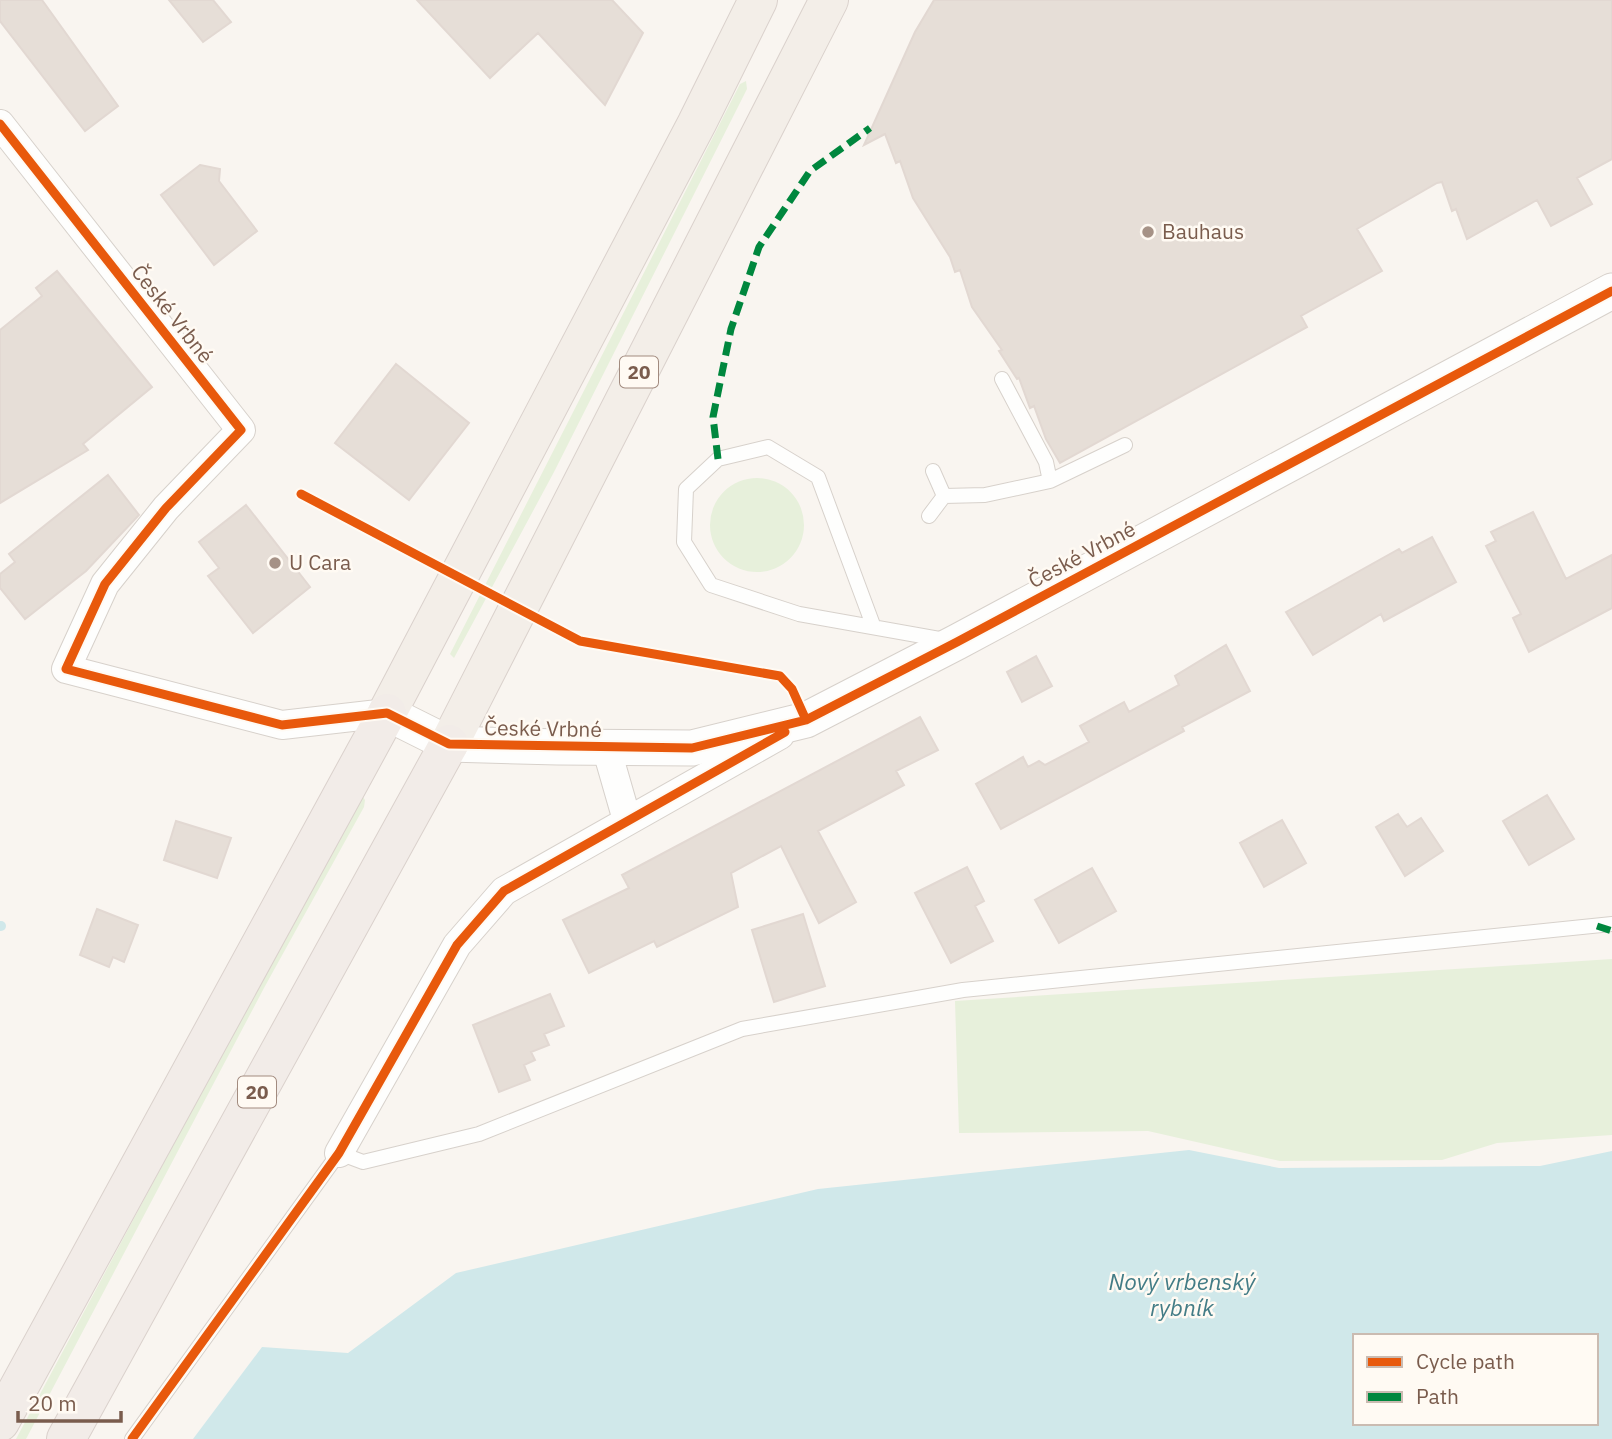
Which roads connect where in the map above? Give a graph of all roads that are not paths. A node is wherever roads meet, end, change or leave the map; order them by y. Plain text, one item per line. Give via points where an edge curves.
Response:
1 (758, 0) edge
2 (829, 0) edge
3 (0, 124) edge
4 (1612, 291) edge
5 (1002, 379) dead end
6 (1125, 445) dead end
7 (933, 471) dead end
8 (1050, 481) junction
9 (944, 496) junction
10 (929, 516) dead end
11 (873, 625) junction
12 (957, 642) junction
13 (387, 713) junction
14 (806, 720) junction
15 (449, 744) junction
16 (606, 747) junction
17 (626, 820) junction
18 (1612, 924) edge
19 (339, 1153) junction
20 (0, 1422) edge
21 (66, 1439) edge
22 (132, 1439) edge

1 - 13 main road
2 - 15 main road, 20
3 - 13 street, České Vrbné via 241,430 166,508 105,584 66,669 282,725
4 - 12 street, České Vrbné
5 - 8 lane via 1046,462
6 - 8 lane
7 - 9 lane
8 - 9 lane via 985,495
9 - 10 lane
11 - 11 lane via 818,477 768,447 718,459 686,489 684,542 711,585 799,614
11 - 12 lane
12 - 14 street, České Vrbné
13 - 15 street, České Vrbné
13 - 20 highway
14 - 16 street, České Vrbné via 692,748
14 - 17 street
15 - 16 street, České Vrbné
15 - 21 highway, 20
16 - 17 street
17 - 19 street via 504,891 457,945
18 - 19 lane via 963,990 742,1029 479,1134 363,1162
19 - 22 lane

